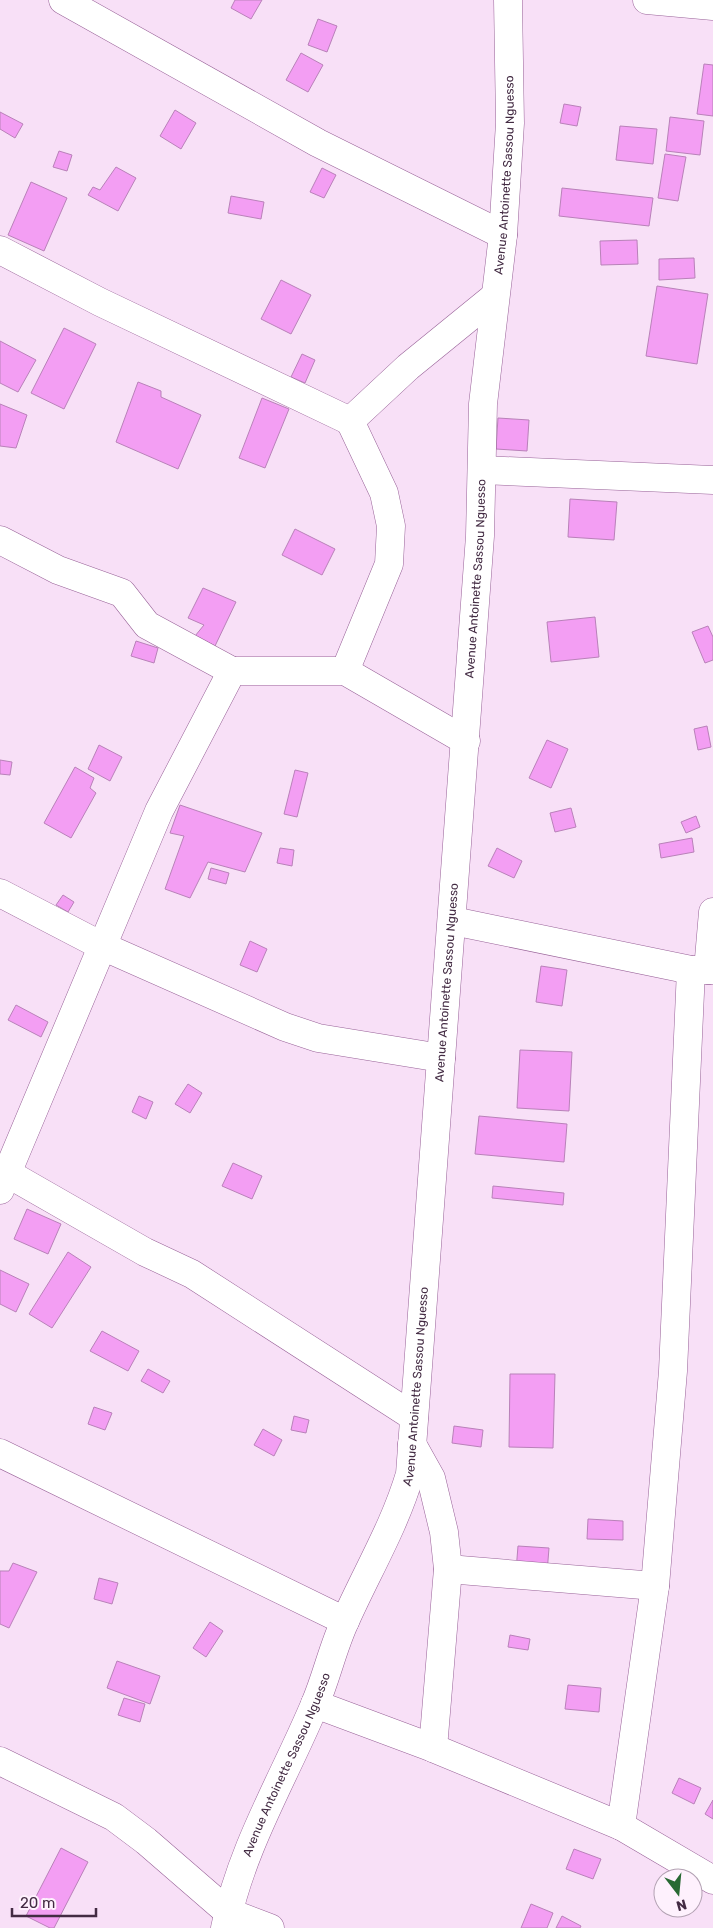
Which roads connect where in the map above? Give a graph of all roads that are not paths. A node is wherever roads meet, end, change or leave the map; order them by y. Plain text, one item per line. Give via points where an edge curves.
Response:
1 (63, 0) edge
2 (508, 0) edge
3 (646, 0) edge
4 (713, 6) edge
5 (503, 235) junction
6 (0, 250) edge
7 (494, 297) junction
8 (350, 421) junction
9 (482, 470) junction
10 (713, 480) edge
11 (0, 540) edge
12 (232, 671) junction
13 (345, 671) junction
14 (466, 741) junction
15 (0, 893) edge
16 (713, 912) edge
17 (453, 921) junction
18 (102, 946) junction
19 (704, 970) edge
20 (441, 1058) junction
21 (2, 1177) edge
22 (413, 1430) junction
23 (0, 1453) edge
24 (448, 1568) junction
25 (655, 1586) junction
26 (344, 1621) junction
27 (316, 1704) junction
28 (433, 1748) junction
29 (0, 1761) edge
30 (621, 1826) junction
31 (713, 1880) edge
32 (226, 1920) edge
33 (270, 1928) edge

1 - 5 street via 318,144
2 - 5 street, Avenue Antoinette Sassou Nguesso via 510,123
3 - 4 street
5 - 7 street, Avenue Antoinette Sassou Nguesso
6 - 8 street via 100,302
7 - 8 street via 408,367
7 - 9 street, Avenue Antoinette Sassou Nguesso via 483,404
8 - 13 street via 384,493 391,526 389,564
9 - 10 street
9 - 14 street, Avenue Antoinette Sassou Nguesso
11 - 12 street via 58,570 122,593 147,624
12 - 13 street
12 - 18 street via 159,811
13 - 14 street
14 - 17 street, Avenue Antoinette Sassou Nguesso
15 - 18 street
16 - 19 street
17 - 19 street
17 - 20 street, Avenue Antoinette Sassou Nguesso
18 - 20 street via 285,1027 318,1038
18 - 21 street via 62,1048
19 - 25 street via 682,1205 673,1371
20 - 22 street, Avenue Antoinette Sassou Nguesso
21 - 22 street via 192,1274
22 - 24 street via 431,1478 444,1532
22 - 26 street, Avenue Antoinette Sassou Nguesso via 410,1474 402,1502
23 - 26 street
24 - 25 street
24 - 28 street
25 - 30 street
26 - 27 street, Avenue Antoinette Sassou Nguesso
27 - 28 street
27 - 32 street, Avenue Antoinette Sassou Nguesso via 280,1776 239,1874
28 - 30 street
29 - 32 street via 114,1817 146,1841
30 - 31 street
32 - 33 street

